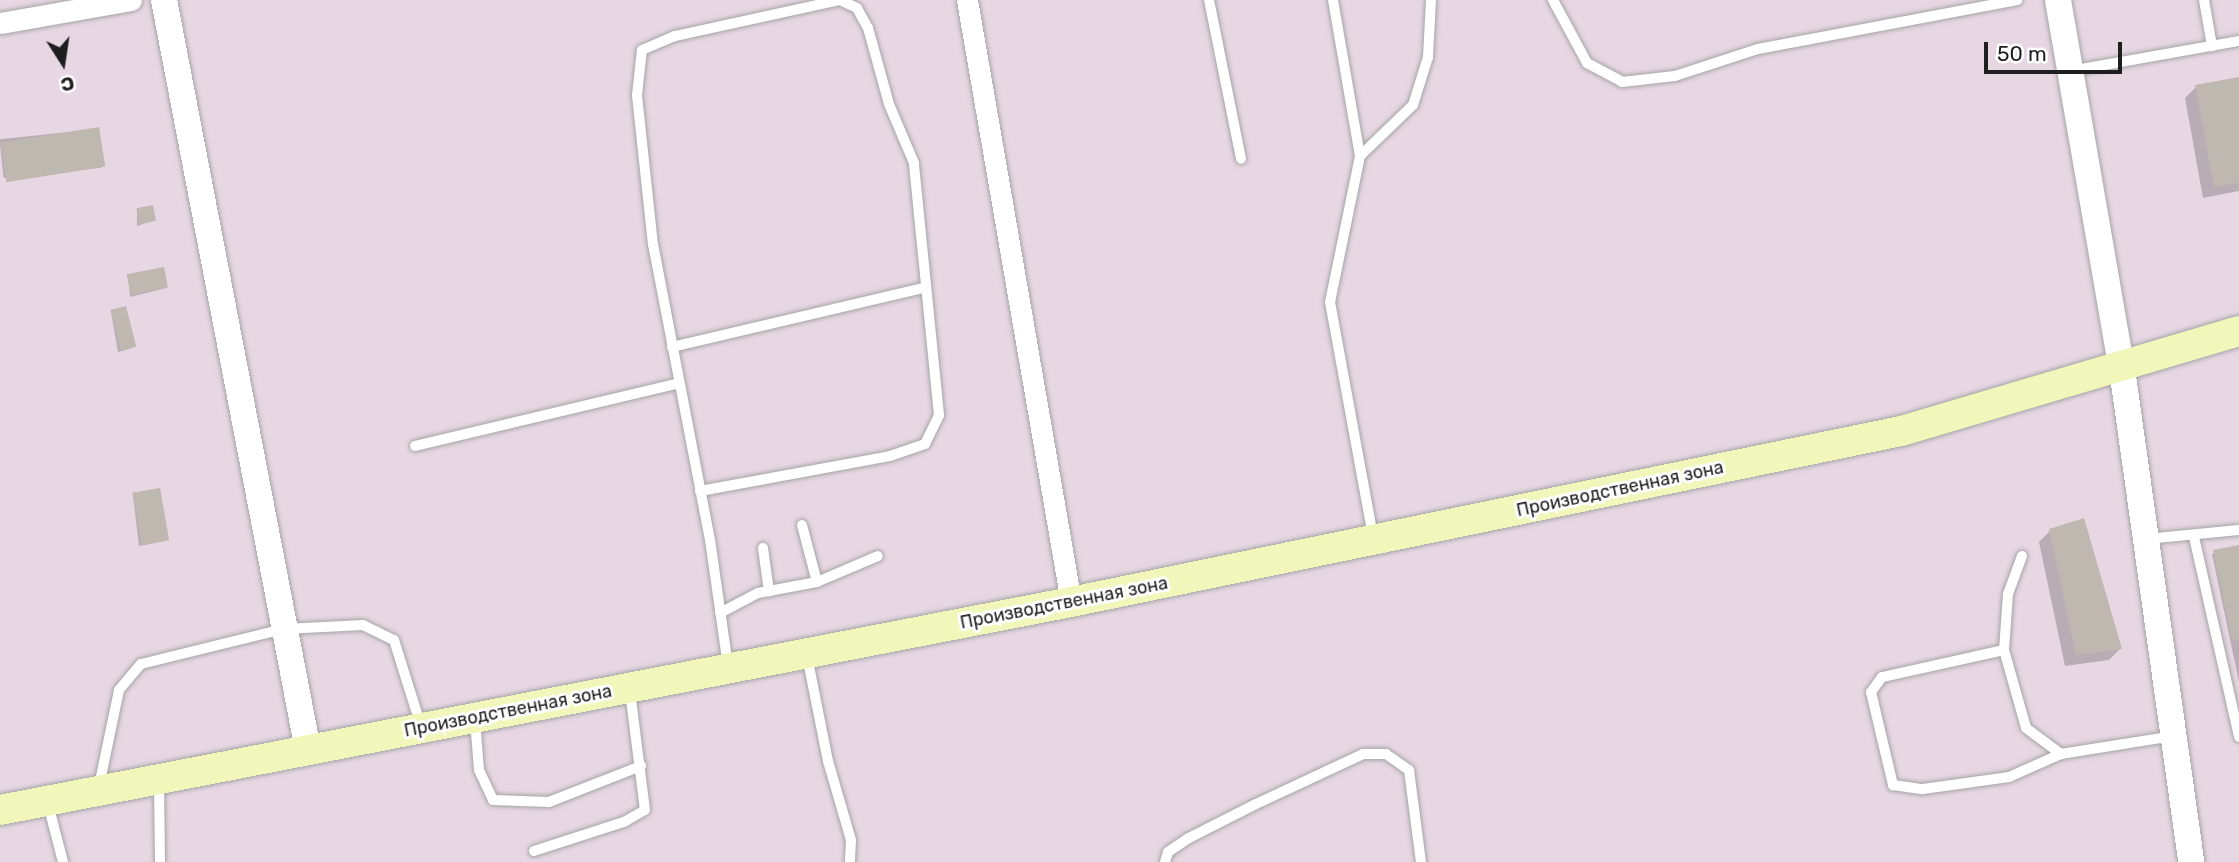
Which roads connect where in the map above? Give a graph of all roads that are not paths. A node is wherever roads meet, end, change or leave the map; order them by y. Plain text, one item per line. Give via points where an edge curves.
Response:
1 (131, 0) edge
2 (164, 0) edge
3 (840, 0) edge
4 (967, 0) edge
5 (1209, 0) edge
6 (1333, 0) edge
7 (1431, 0) edge
8 (1553, 0) edge
9 (2017, 0) edge
10 (2058, 0) edge
11 (2204, 0) edge
12 (0, 23) edge
13 (2239, 41) edge
14 (2212, 46) junction
15 (2070, 71) junction
16 (1360, 156) junction
17 (1241, 159) dead end
18 (924, 288) junction
19 (2239, 331) edge
20 (672, 347) junction
21 (2122, 369) junction
22 (679, 383) junction
23 (415, 446) dead end
24 (700, 491) junction
25 (802, 525) dead end
26 (2239, 530) edge
27 (2194, 537) junction
28 (2146, 538) junction
29 (1373, 540) junction
30 (764, 548) dead end
31 (878, 556) dead end
32 (2022, 556) dead end
33 (817, 582) junction
34 (769, 592) junction
35 (1071, 602) junction
36 (720, 612) junction
37 (284, 629) junction
38 (2004, 650) junction
39 (807, 653) junction
40 (728, 669) junction
41 (629, 688) junction
42 (475, 718) junction
43 (422, 727) junction
44 (2174, 736) junction
45 (2239, 737) edge
46 (308, 750) junction
47 (2061, 754) junction
48 (641, 766) junction
49 (159, 780) junction
50 (99, 789) junction
51 (47, 801) junction
52 (0, 810) edge
53 (534, 850) dead end
54 (64, 862) edge
55 (160, 862) edge
56 (850, 862) edge
57 (1165, 862) edge
58 (1421, 862) edge
59 (2191, 862) edge

1 - 12 street
2 - 37 street
3 - 18 lane via 857,8 868,28 889,104 914,163
3 - 20 lane via 676,36 642,50 637,95 653,245
4 - 35 street
5 - 17 lane
6 - 16 lane
7 - 16 lane via 1428,57 1413,105
8 - 9 lane via 1587,63 1622,82 1675,76 1758,49
10 - 15 street
11 - 14 lane
13 - 14 lane
14 - 15 lane
15 - 21 street
16 - 29 lane via 1330,302
18 - 20 lane
18 - 24 lane via 939,415 925,444 890,456
19 - 21 main road, Производственная зона
20 - 22 lane
21 - 28 street
21 - 29 main road, Производственная зона via 1901,431
22 - 23 lane
22 - 24 lane
24 - 36 lane
25 - 33 lane
26 - 27 lane
27 - 28 lane
27 - 45 lane
28 - 44 street
29 - 35 main road, Производственная зона
30 - 34 lane
31 - 33 lane
32 - 38 lane via 2008,594
33 - 34 lane
34 - 36 lane
35 - 39 main road, Производственная зона
36 - 40 lane
37 - 43 lane via 363,625 394,640
37 - 46 street
37 - 50 lane via 141,664 119,690
38 - 47 lane via 2026,728
38 - 47 lane via 1882,677 1871,692 1894,785 1923,789 2009,777
39 - 40 main road, Производственная зона
39 - 56 lane via 828,761 851,840
40 - 41 main road, Производственная зона
41 - 42 main road, Производственная зона
41 - 48 lane
42 - 43 main road, Производственная зона
42 - 48 lane via 479,770 493,800 549,802
43 - 46 main road, Производственная зона
44 - 47 lane
44 - 59 street
46 - 49 main road, Производственная зона
48 - 53 lane via 645,810 624,822
49 - 50 main road, Производственная зона
49 - 55 lane
50 - 51 main road, Производственная зона
51 - 52 main road, Производственная зона
51 - 54 lane
57 - 58 lane via 1168,852 1189,838 1363,754 1386,754 1409,770

